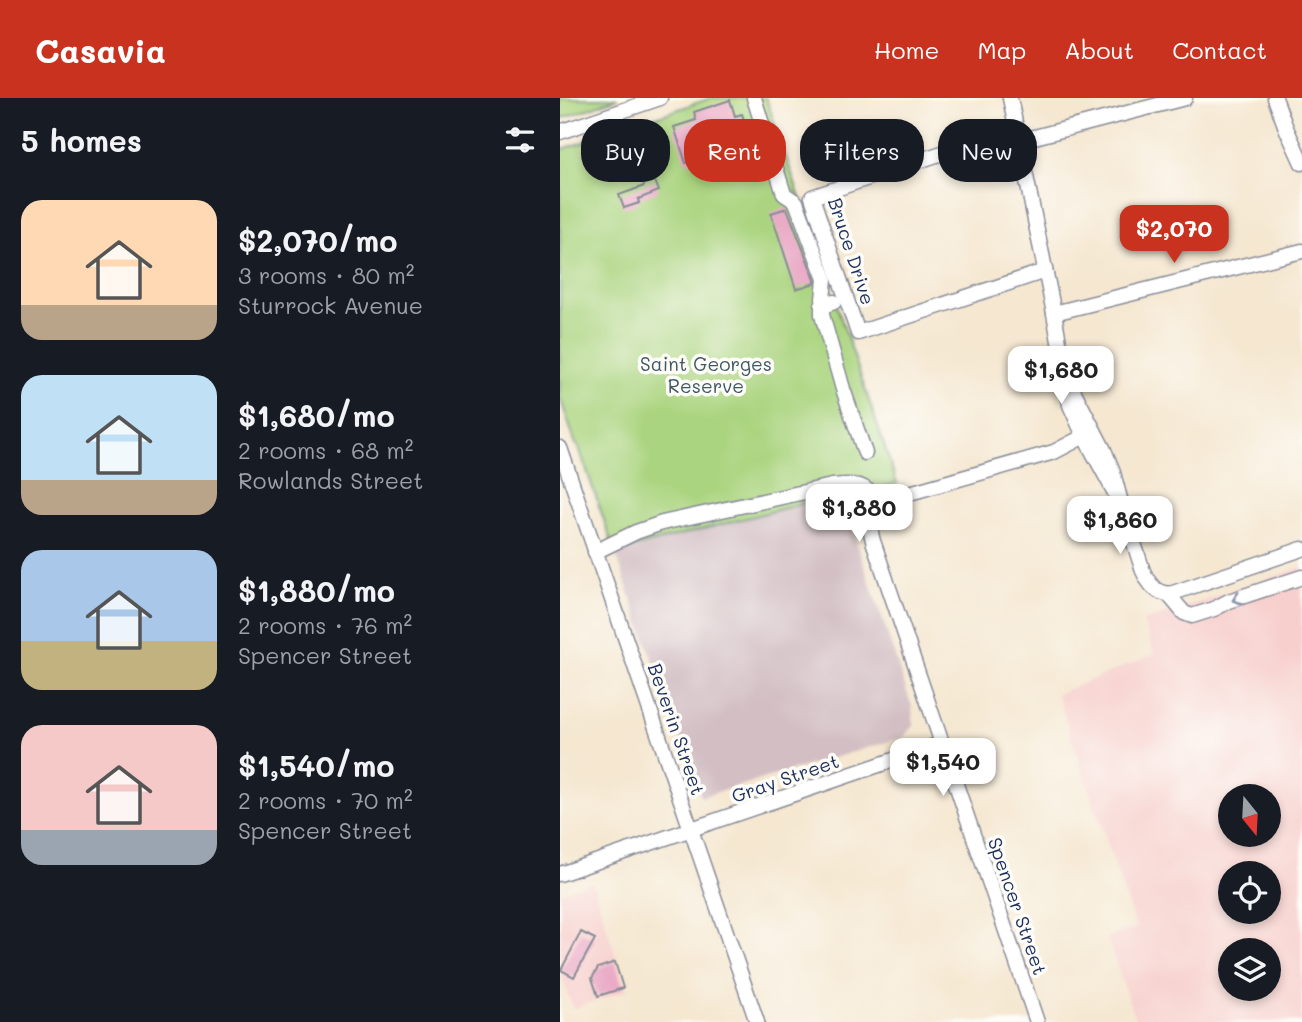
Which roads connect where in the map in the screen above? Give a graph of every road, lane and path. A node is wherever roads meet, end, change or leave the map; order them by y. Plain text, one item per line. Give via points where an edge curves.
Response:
1 (660, 98) edge
2 (754, 98) edge
3 (1010, 98) edge
4 (1185, 98) edge
5 (1275, 98) edge
6 (1014, 119) edge
7 (1037, 130) edge
8 (560, 132) edge
9 (938, 158) edge
10 (1302, 163) edge
11 (1027, 182) edge
12 (1302, 251) edge
13 (1045, 271) junction
14 (846, 298) junction
15 (828, 304) junction
16 (1054, 313) junction
17 (1089, 437) junction
18 (560, 448) edge
19 (865, 453) dead end
20 (885, 507) junction
21 (1302, 549) edge
22 (595, 552) junction
23 (1302, 577) edge
24 (1167, 594) junction
25 (943, 743) junction
26 (692, 830) junction
27 (560, 874) edge
28 (757, 1022) edge
29 (1037, 1022) edge

1 - 8 street
2 - 15 street via 783,194 796,202 825,279 823,299
3 - 6 street
4 - 7 street
5 - 10 street
9 - 14 street, Bruce Drive via 812,197
11 - 13 street
12 - 16 street
13 - 14 street, Bruce Drive via 858,332
13 - 16 street
14 - 15 street
15 - 19 street via 822,306 822,315
16 - 17 street via 1070,405
17 - 20 street via 1050,461
17 - 24 street via 1122,506 1149,588
18 - 22 street, Beverin Street
20 - 22 street via 860,485 814,489 662,523
20 - 25 street, Spencer Street via 875,524 881,564
21 - 24 street
22 - 26 street, Beverin Street
23 -> 24 street via 1192,616
25 - 26 street, Gray Street
25 - 29 street, Spencer Street
26 - 27 street, Gray Street
26 - 28 street, Beverin Street

